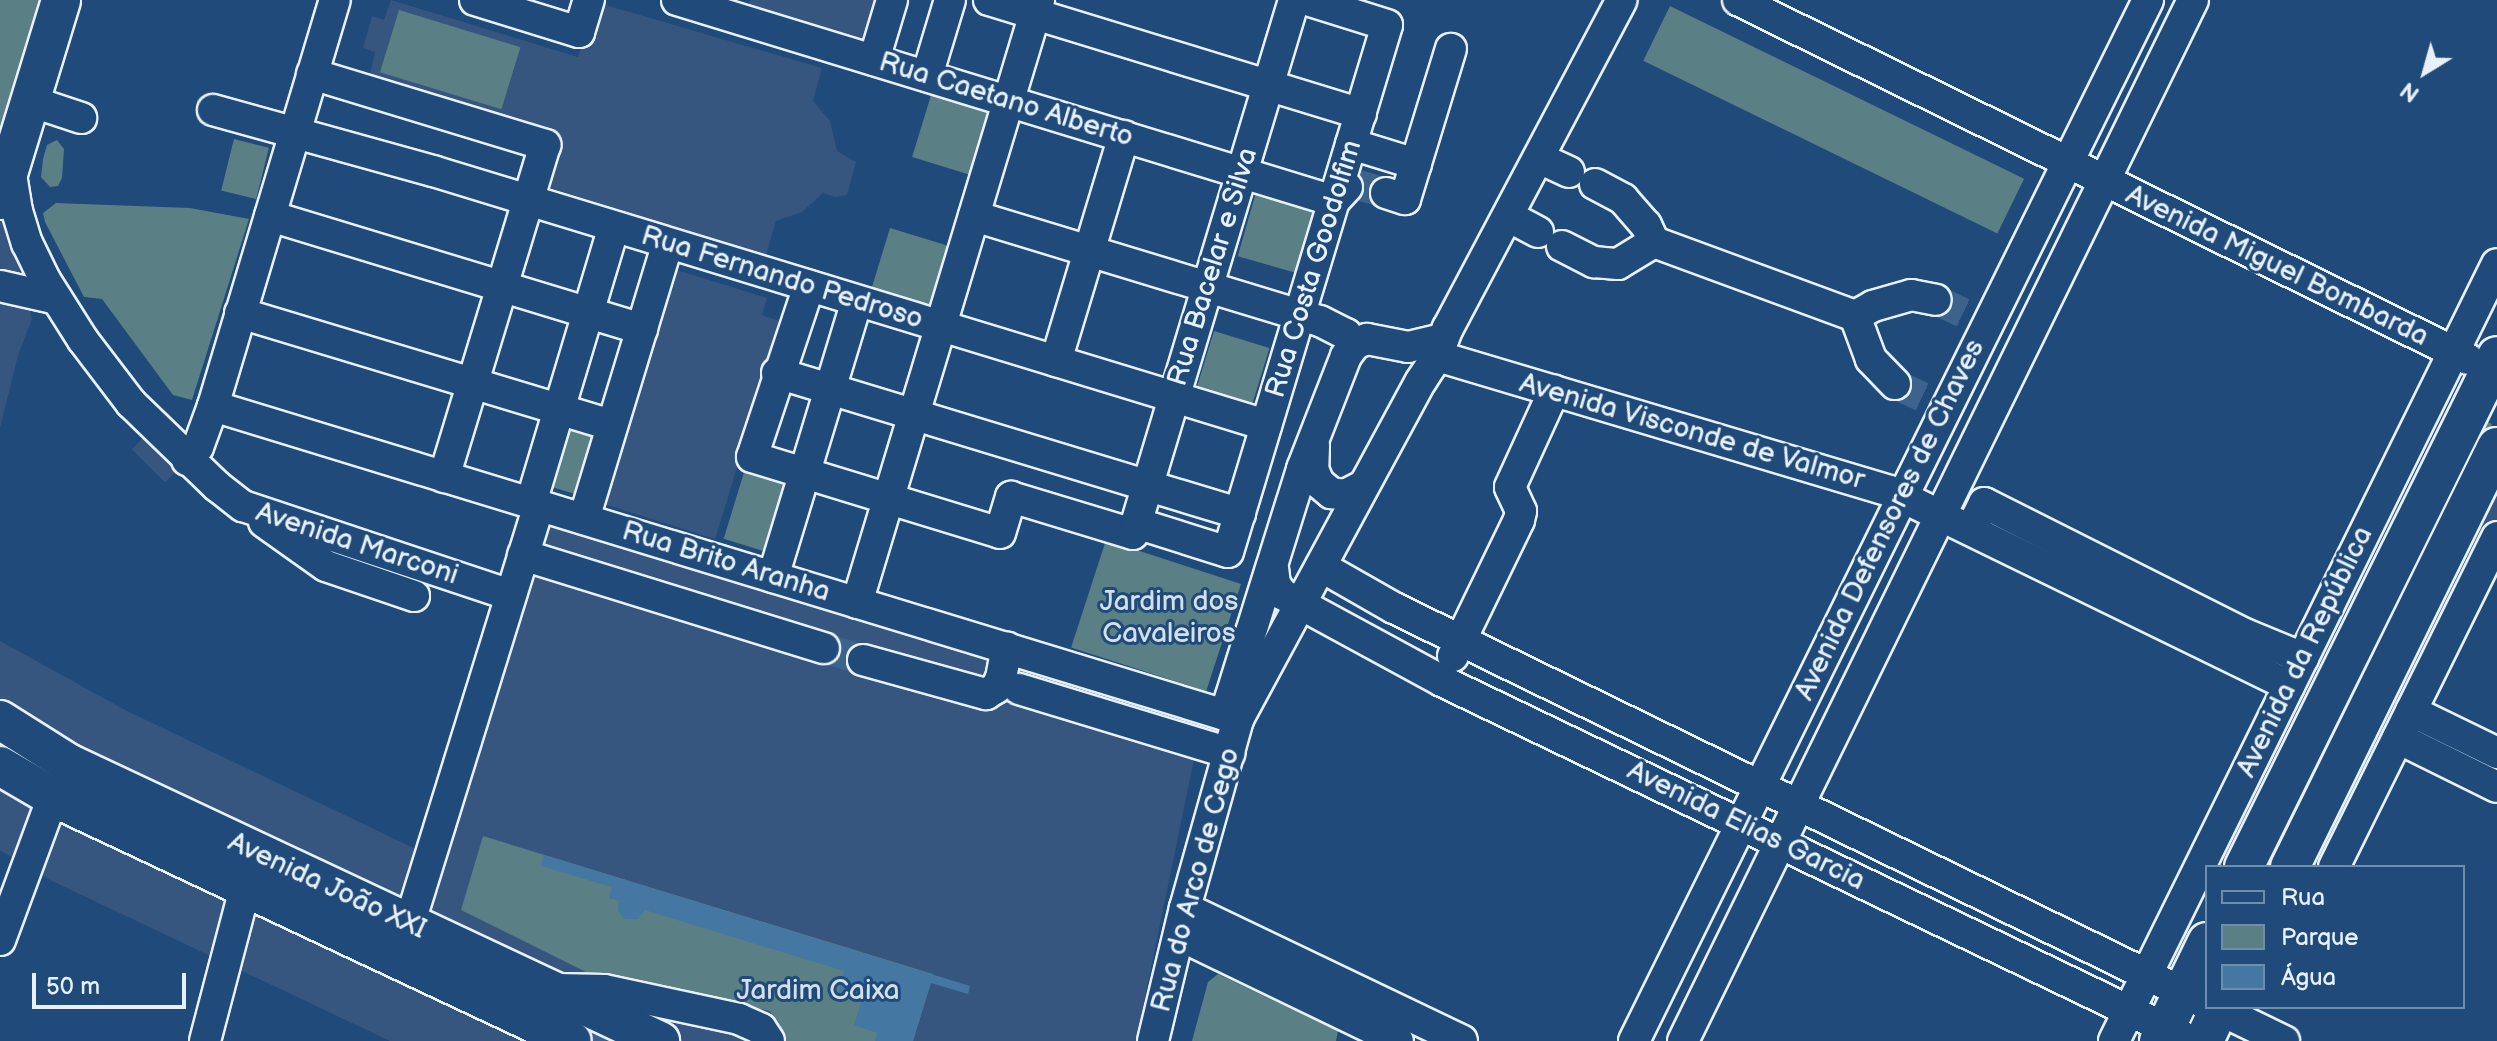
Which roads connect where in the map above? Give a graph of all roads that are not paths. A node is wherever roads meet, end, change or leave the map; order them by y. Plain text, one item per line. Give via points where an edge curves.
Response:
1 (61, 0) edge
2 (335, 0) edge
3 (475, 0) edge
4 (589, 0) edge
5 (892, 0) edge
6 (950, 0) edge
7 (989, 0) edge
8 (1294, 0) edge
9 (1307, 0) edge
10 (1622, 0) edge
11 (1738, 0) edge
12 (2148, 0) edge
13 (2193, 0) edge
14 (681, 1) edge
15 (1037, 7) edge
16 (739, 9) edge
17 (1451, 49) dead end
18 (874, 60) junction
19 (312, 74) junction
20 (927, 76) junction
21 (1268, 85) junction
22 (30, 101) junction
23 (1009, 101) junction
24 (213, 110) dead end
25 (1361, 114) junction
26 (81, 118) dead end
27 (296, 133) junction
28 (1124, 136) junction
29 (1351, 144) junction
30 (1539, 158) junction
31 (2062, 160) junction
32 (1416, 164) junction
33 (1242, 172) junction
34 (2106, 182) junction
35 (5, 184) edge
36 (1343, 192) junction
37 (1386, 193) tunnel mouth
38 (528, 200) junction
39 (270, 216) junction
40 (974, 216) junction
41 (1508, 216) junction
42 (614, 227) junction
43 (1654, 242) junction
44 (668, 243) junction
45 (1089, 251) junction
46 (2497, 264) edge
47 (0, 286) edge
48 (502, 286) junction
49 (809, 286) junction
50 (1208, 286) junction
51 (57, 299) junction
52 (1936, 300) tunnel mouth
53 (857, 301) junction
54 (240, 313) junction
55 (589, 313) junction
56 (1300, 315) junction
57 (1855, 316) junction
58 (941, 326) junction
59 (642, 329) junction
60 (1355, 344) junction
61 (2453, 352) junction
62 (1434, 359) junction
63 (1056, 361) junction
64 (2495, 366) edge
65 (777, 373) junction
66 (472, 383) junction
67 (1895, 384) tunnel mouth
68 (830, 389) junction
69 (1554, 391) junction
70 (1174, 397) junction
71 (213, 406) junction
72 (559, 409) junction
73 (914, 414) junction
74 (612, 425) junction
75 (1266, 425) junction
76 (1314, 444) junction
77 (2497, 447) edge
78 (187, 460) junction
79 (805, 473) junction
80 (444, 477) junction
81 (1147, 486) junction
82 (1363, 486) junction
83 (1902, 496) junction
84 (888, 499) junction
85 (535, 504) junction
86 (243, 506) junction
87 (1240, 514) junction
88 (1942, 515) junction
89 (584, 519) junction
90 (1134, 529) junction
91 (2497, 537) edge
92 (523, 555) junction
93 (1322, 567) junction
94 (1273, 568) junction
95 (773, 577) junction
96 (510, 595) junction
97 (414, 596) dead end
98 (857, 603) junction
99 (1301, 606) junction
100 (1460, 640) junction
101 (2239, 645) junction
102 (824, 648) tunnel mouth
103 (1007, 648) junction
104 (2303, 658) junction
105 (863, 660) tunnel mouth
106 (1442, 681) junction
107 (2289, 686) junction
108 (1019, 689) dead end
109 (1140, 689) junction
110 (2411, 711) junction
111 (1232, 717) junction
112 (0, 720) edge
113 (1130, 723) junction
114 (2461, 735) junction
115 (2398, 738) junction
116 (1230, 753) junction
117 (2497, 753) edge
118 (2447, 762) junction
119 (0, 766) edge
120 (62, 780) junction
121 (1760, 785) junction
122 (2497, 787) edge
123 (1800, 803) junction
124 (1741, 823) junction
125 (1781, 842) junction
126 (240, 844) junction
127 (2245, 865) edge
128 (2291, 865) edge
129 (2335, 865) edge
130 (245, 888) junction
131 (1182, 921) junction
132 (409, 925) junction
133 (0, 940) edge
134 (2147, 974) junction
135 (1167, 981) junction
136 (548, 989) junction
137 (2205, 1008) edge
138 (2129, 1010) junction
139 (2208, 1010) edge
140 (2256, 1025) edge
141 (2172, 1037) edge
142 (641, 1038) edge
143 (205, 1041) edge
144 (572, 1041) tunnel mouth
145 (769, 1041) edge
146 (1153, 1041) edge
147 (1171, 1041) edge
148 (1398, 1041) edge
149 (1462, 1041) edge
150 (1634, 1041) edge
151 (1683, 1041) edge
152 (2114, 1041) edge
153 (2284, 1041) edge

1 - 22 main road
2 - 19 street
3 - 4 street via 579,32
5 - 18 street
6 - 20 street
7 - 15 street
8 - 21 street, Rua Bacelar e Silva
9 - 25 street, Rua Costa Goodolfim via 1387,25
10 - 30 street
11 - 31 street, Avenida Miguel Bombarda
12 - 31 street, Avenida Defensores de Chaves
13 - 34 street, Avenida Defensores de Chaves
14 - 16 street, Rua Caetano Alberto
15 - 21 street
15 - 23 street
16 - 18 street, Rua Caetano Alberto
17 - 32 street
18 - 20 street, Rua Caetano Alberto
19 - 27 street
19 - 38 street via 545,145
20 - 23 street, Rua Caetano Alberto
21 - 25 street
21 - 33 street, Rua Bacelar e Silva
22 - 26 street
22 - 35 main road
23 - 28 street, Rua Caetano Alberto
23 - 40 street
24 - 27 street, Rua Fernando Pedroso
25 - 29 street, Rua Costa Goodolfim
27 - 38 street, Rua Fernando Pedroso
27 - 39 street
28 - 33 street, Rua Caetano Alberto
28 - 45 street
29 - 32 street
29 - 36 street, Rua Costa Goodolfim
30 - 41 street
30 - 43 street via 1623,199
31 - 34 street, Avenida Miguel Bombarda
31 - 83 street, Avenida Defensores de Chaves via 1939,405
32 - 37 street via 1405,199
33 - 36 street, Rua Caetano Alberto
33 - 50 street, Rua Bacelar e Silva
34 - 61 street, Avenida Miguel Bombarda
34 - 88 street, Avenida Defensores de Chaves
35 - 51 street, Avenida Marconi
36 - 56 street, Rua Costa Goodolfim
38 - 42 street, Rua Fernando Pedroso
38 - 48 street
39 - 48 street
39 - 54 street
40 - 45 street
40 - 58 street
41 - 43 street via 1594,262 1618,264
41 - 62 street
42 - 44 street, Rua Fernando Pedroso
42 - 55 street
43 - 57 street
44 - 49 street, Rua Fernando Pedroso
44 - 59 street
45 - 50 street
45 - 63 street
46 - 61 street, Avenida da República
47 - 51 street
48 - 55 street
48 - 66 street
49 - 53 street, Rua Fernando Pedroso
49 - 65 street
50 - 56 street
50 - 70 street, Rua Bacelar e Silva
51 - 78 street, Avenida Marconi via 114,383
52 - 57 street via 1911,295
53 - 58 street, Rua Fernando Pedroso
53 - 68 street
54 - 66 street
54 - 71 street
55 - 59 street
55 - 72 street
56 - 60 street via 1335,328
56 - 75 street, Rua Costa Goodolfim
57 - 67 street via 1871,359
58 - 63 street, Rua Fernando Pedroso
58 - 73 street
59 - 74 street
60 - 62 street via 1367,339
60 - 76 street
61 - 64 street, Avenida Miguel Bombarda
61 - 104 street, Avenida da República
62 - 69 street, Avenida Visconde de Valmor
62 - 82 street
63 - 70 street, Rua Fernando Pedroso
64 - 127 main road, Avenida da República
65 - 68 street
65 - 79 street via 752,457
66 - 72 street
66 - 80 street
68 - 73 street
68 - 79 street
69 - 83 street, Avenida Visconde de Valmor
69 - 100 street via 1510,487 1521,511 1519,520
70 - 75 street, Rua Fernando Pedroso
70 - 81 street, Rua Bacelar e Silva
71 - 78 street via 198,447
71 - 80 street, Rua Brito Aranha
72 - 74 street
72 - 85 street
73 - 81 street
73 - 84 street
74 - 89 street
75 - 87 street, Rua Costa Goodolfim
76 - 82 street via 1313,469 1325,488 1345,495
76 - 94 street
77 - 128 main road
78 - 86 street, Avenida Marconi
79 - 84 street
79 - 95 street
80 - 85 street, Rua Brito Aranha
81 - 87 street
81 - 90 street, Rua Bacelar e Silva
82 - 93 street
83 - 88 street, Avenida Visconde de Valmor
83 - 121 street, Avenida Defensores de Chaves
84 - 90 street via 1000,533 1011,497
84 - 98 street
85 - 89 street, Rua Brito Aranha
85 - 92 street
86 - 96 street, Avenida Marconi
86 - 97 street via 326,566
87 - 90 street, Rua Costa Goodolfim via 1228,552
88 - 101 street, Avenida Visconde de Valmor via 1978,516
88 - 123 street, Avenida Defensores de Chaves
89 - 95 street, Rua Brito Aranha
91 - 110 street
92 - 96 street
92 - 102 street
93 - 99 street
93 - 100 street, Avenida Elias Garcia
94 - 99 street, Avenida Elias Garcia via 1282,594
94 - 111 street
95 - 98 street, Rua Brito Aranha
96 - 132 street
98 - 103 street, Rua Brito Aranha
99 - 106 street, Avenida Elias Garcia
99 - 111 street
100 - 106 street
100 - 121 street, Avenida Elias Garcia
101 - 104 street, Avenida Visconde de Valmor
101 - 107 street, Avenida Visconde de Valmor
103 - 105 street via 1001,678 986,694
103 - 109 street, Rua Brito Aranha
104 - 107 street, Avenida da República
106 - 124 street, Avenida Elias Garcia
107 - 134 street, Avenida da República
108 - 113 street
109 - 111 street, Rua Brito Aranha
109 - 113 street
110 - 114 street
110 - 115 street
111 - 116 street, Rua do Arco de Cego
112 - 120 main road, Avenida João XXI
113 - 116 street
114 - 117 street
114 - 118 street via 2447,743
115 - 118 street
115 - 129 street
116 - 131 street, Rua do Arco de Cego
118 - 122 street
119 - 120 main road, Avenida João XXI
120 - 126 main road, Avenida João XXI
120 - 130 main road, Avenida João XXI
120 - 133 street
121 - 123 street, Avenida Elias Garcia
121 - 124 street, Avenida Defensores de Chaves
123 - 125 street, Avenida Defensores de Chaves
123 - 134 street, Avenida Elias Garcia
124 - 125 street, Avenida Elias Garcia
124 - 150 street, Avenida Defensores de Chaves
125 - 138 street, Avenida Elias Garcia
125 - 151 street, Avenida Defensores de Chaves
126 - 130 street
126 - 132 main road, Avenida João XXI
130 - 143 street
130 - 144 main road, Avenida João XXI
131 - 135 street, Rua do Arco de Cego
131 - 148 street
131 - 149 street
132 - 136 main road, Avenida João XXI
134 - 137 street, Avenida Elias Garcia
134 - 138 street, Avenida da República
135 - 146 street, Rua do Arco de Cego
135 - 147 street via 1180,1002
136 - 142 main road, Avenida João XXI
136 - 145 street via 604,990 739,1019 761,1029
138 - 141 street, Avenida Elias Garcia
138 - 152 street, Avenida da República
139 - 140 street, Avenida Elias Garcia
139 - 141 main road
140 - 153 street, Avenida Elias Garcia

